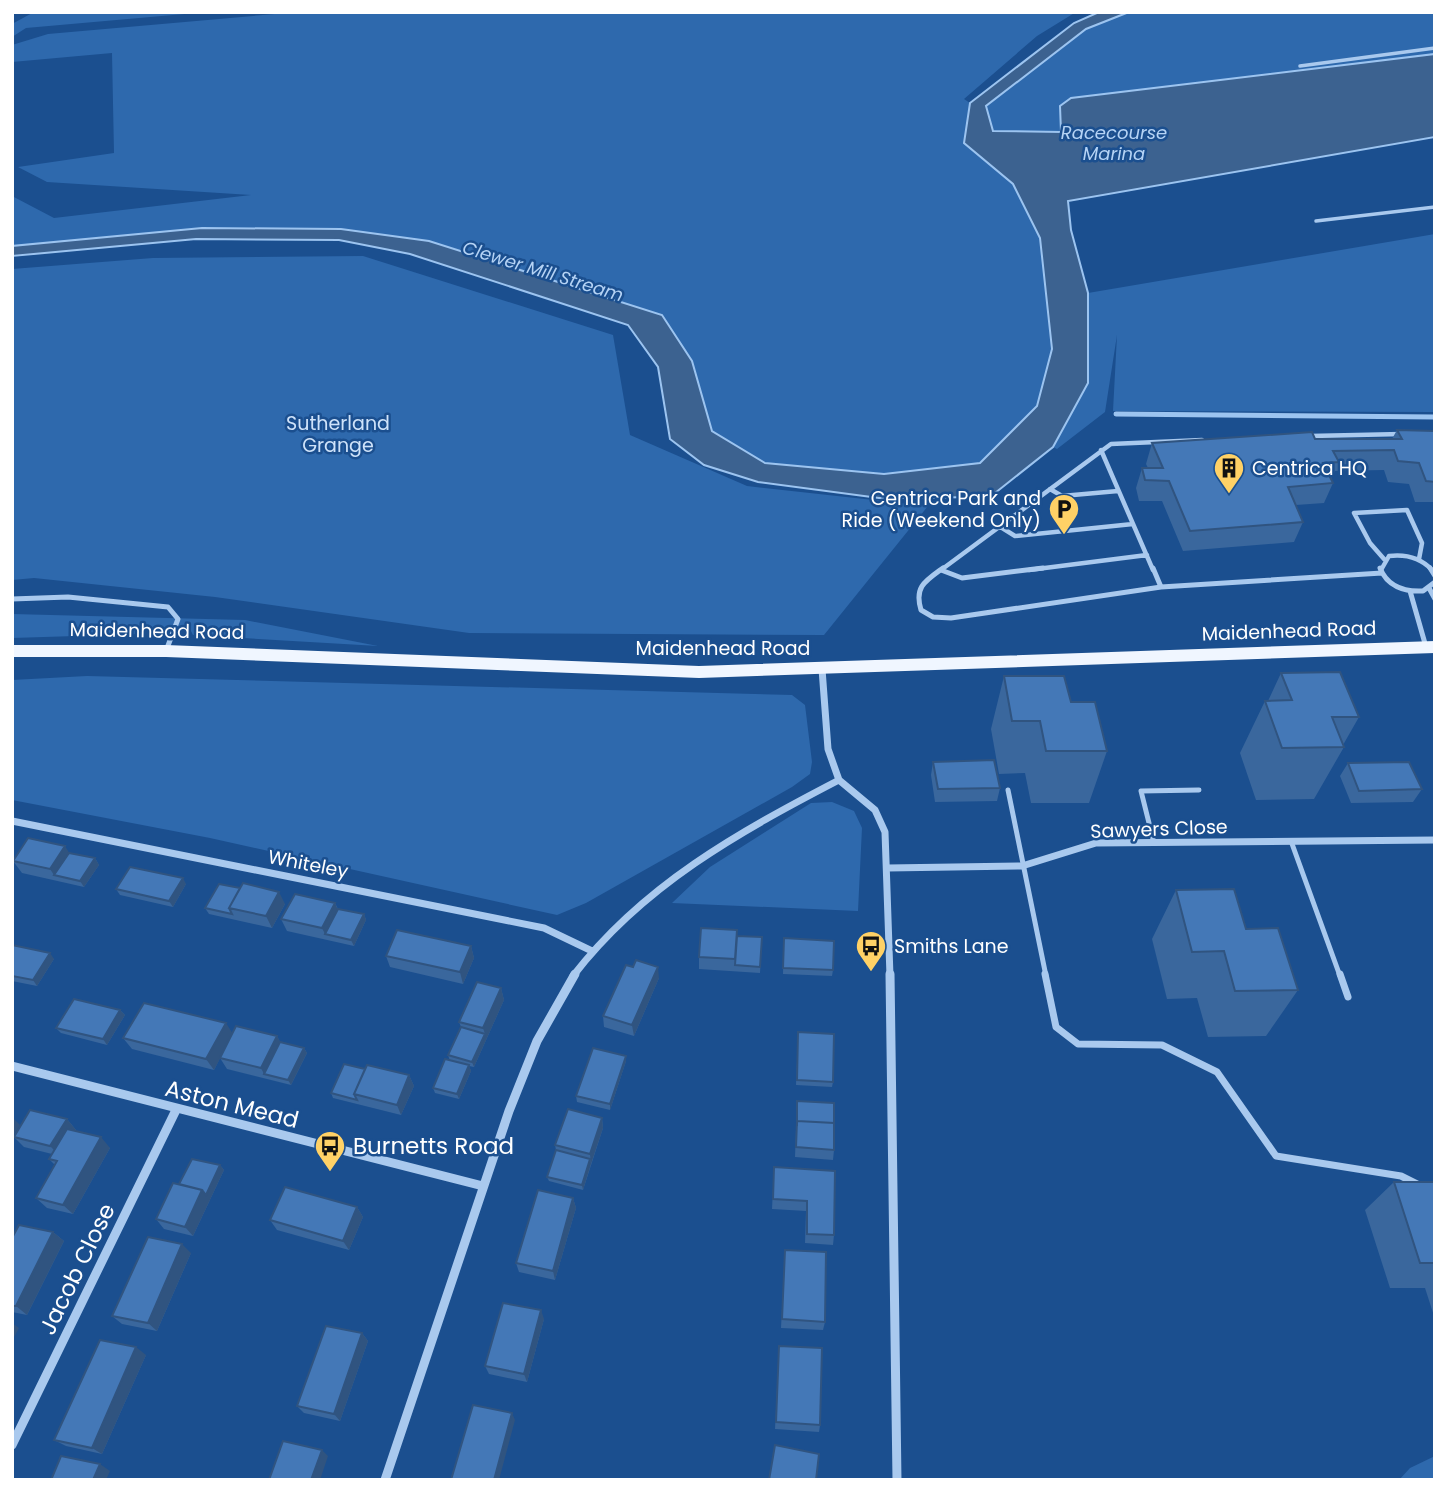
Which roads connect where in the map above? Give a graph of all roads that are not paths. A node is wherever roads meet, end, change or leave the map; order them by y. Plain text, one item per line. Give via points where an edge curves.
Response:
1 (1435, 48) edge
2 (1300, 66) dead end
3 (1435, 207) edge
4 (1316, 222) dead end
5 (1408, 434) edge
6 (1307, 436) edge
7 (1216, 439) edge
8 (1101, 450) junction
9 (1050, 488) junction
10 (1118, 491) junction
11 (1133, 524) junction
12 (999, 526) junction
13 (1147, 555) junction
14 (1384, 559) junction
15 (1419, 559) junction
16 (941, 569) junction
17 (1381, 573) junction
18 (1434, 573) edge
19 (1435, 582) edge
20 (1161, 587) junction
21 (1429, 588) junction
22 (1410, 591) junction
23 (12, 599) edge
24 (1435, 599) edge
25 (1431, 647) edge
26 (12, 651) edge
27 (166, 651) junction
28 (822, 669) junction
29 (839, 780) junction
30 (1008, 790) dead end
31 (1199, 790) dead end
32 (12, 821) edge
33 (1435, 840) edge
34 (1291, 841) junction
35 (1154, 843) junction
36 (1023, 866) junction
37 (888, 868) junction
38 (592, 951) junction
39 (1348, 997) dead end
40 (12, 1066) edge
41 (176, 1110) junction
42 (483, 1186) junction
43 (1423, 1186) edge
44 (12, 1445) edge
45 (385, 1480) edge
46 (897, 1480) edge

1 - 2 lane
3 - 4 lane
5 - 6 lane
7 - 8 lane via 1111,444
8 - 9 lane
8 - 10 lane
9 - 10 lane via 1062,496
9 - 12 lane
10 - 11 lane
11 - 12 lane via 1015,536
11 - 13 lane
12 - 16 lane
13 - 16 lane via 962,578
13 - 20 lane
14 - 15 lane via 1396,555
14 - 15 lane via 1354,513 1407,510 1422,543
14 - 17 lane
15 - 18 lane
16 - 20 lane via 920,585 917,596 921,610 933,617
17 - 20 lane
17 - 22 lane via 1395,586
19 - 21 lane
21 - 22 lane
21 - 24 lane
22 - 25 lane
23 - 27 lane via 68,597 168,607 178,619
25 - 28 main road, Maidenhead Road
26 - 27 main road, Maidenhead Road
27 - 28 main road, Maidenhead Road via 685,671
28 - 29 street via 828,748
29 - 37 street via 875,810 885,832
29 - 38 street via 733,834 645,898
30 - 36 lane
31 - 35 lane via 1141,790
32 - 38 street, Whiteley via 544,928
33 - 34 street, Sawyers Close
34 - 35 street, Sawyers Close
34 - 39 lane
35 - 36 street, Sawyers Close via 1096,843
36 - 37 street, Sawyers Close
36 - 43 lane via 1056,1027 1077,1044 1162,1045 1217,1072 1276,1156 1401,1176
37 - 46 street
38 - 42 street via 558,1002 519,1086
40 - 41 street, Aston Mead
41 - 42 street, Aston Mead
41 - 44 street, Jacob Close
42 - 45 street

